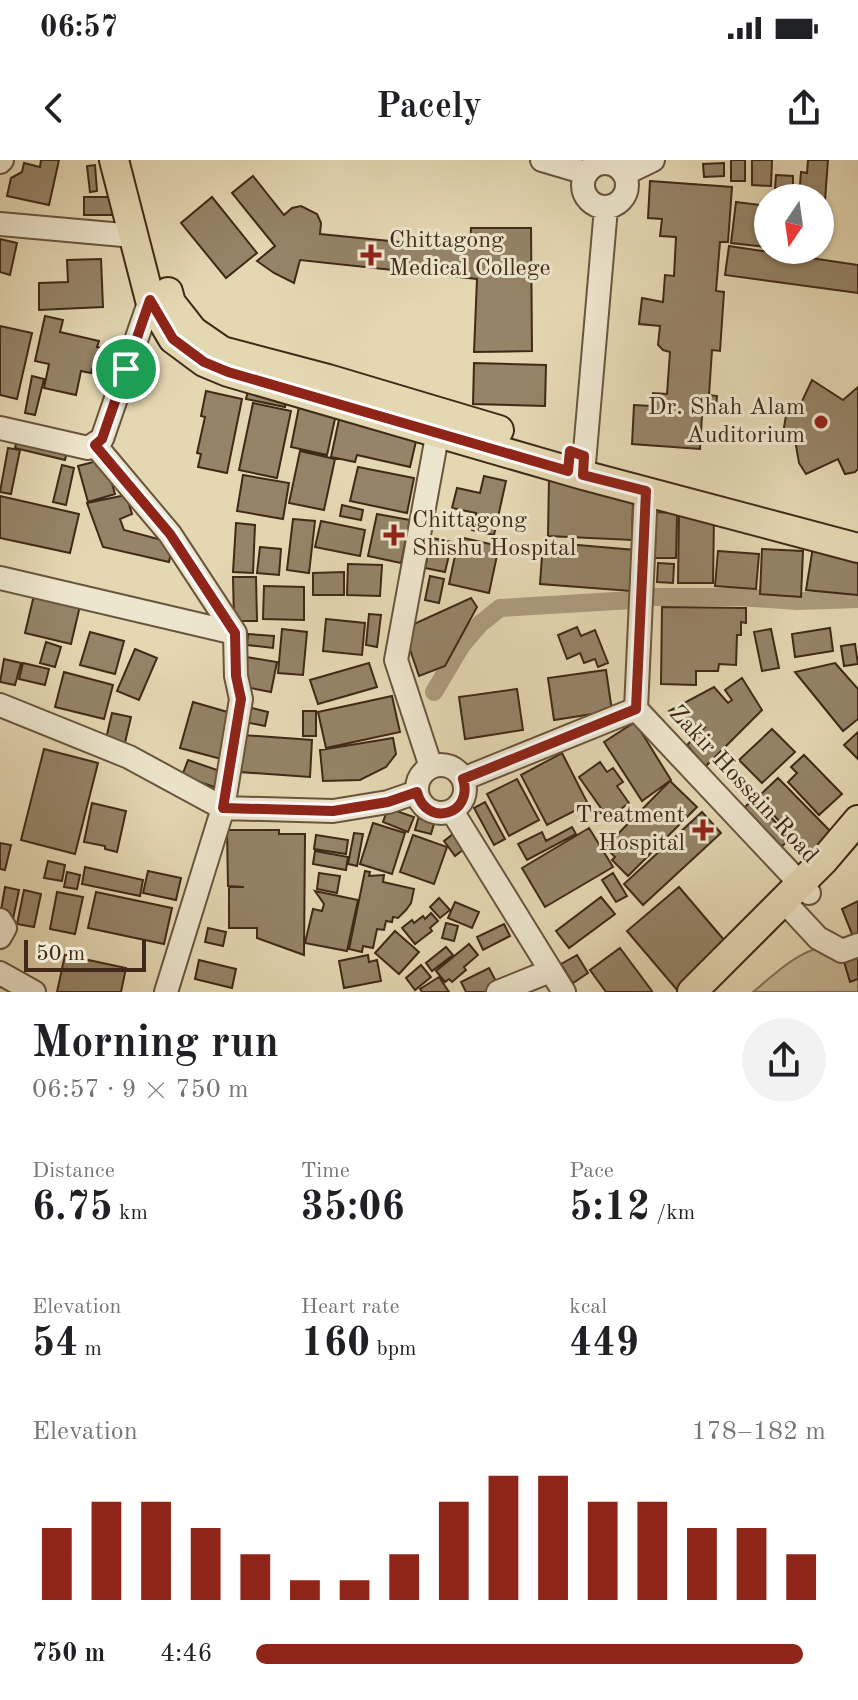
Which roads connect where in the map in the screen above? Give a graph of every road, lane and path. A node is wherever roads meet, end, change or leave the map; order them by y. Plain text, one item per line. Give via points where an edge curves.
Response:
1 (114, 160) edge
2 (134, 160) edge
3 (542, 160) edge
4 (653, 160) edge
5 (586, 173) junction
6 (624, 174) junction
7 (600, 207) junction
8 (0, 224) edge
9 (134, 236) junction
10 (150, 300) junction
11 (0, 428) edge
12 (438, 431) junction
13 (95, 445) junction
14 (576, 463) junction
15 (646, 491) junction
16 (858, 532) edge
17 (858, 548) edge
18 (0, 578) edge
19 (235, 633) junction
20 (0, 705) edge
21 (636, 709) junction
22 (431, 767) junction
23 (463, 779) junction
24 (417, 792) junction
25 (223, 808) junction
26 (452, 811) junction
27 (858, 820) edge
28 (858, 843) edge
29 (800, 896) junction
30 (0, 920) edge
31 (0, 937) edge
32 (858, 945) edge
33 (550, 971) junction
34 (0, 973) edge
35 (34, 992) edge
36 (166, 992) edge
37 (498, 992) edge
38 (564, 992) edge
39 (692, 992) edge
40 (709, 992) edge

1 - 9 main road
2 - 14 main road via 171,303 206,343 357,387
3 - 5 street
4 - 6 street
5 - 6 street via 605,163
5 - 7 street via 585,195
6 - 7 street via 623,197
7 - 14 street
8 - 9 street
9 - 10 main road
10 - 12 main road via 173,339 204,362
10 - 13 street via 102,439
11 - 13 street via 88,448
12 - 14 main road
12 - 22 street via 396,660
13 - 19 street via 170,534
14 - 15 main road
14 - 16 main road
15 - 17 main road
15 - 21 street
18 - 19 street
19 - 25 street via 241,699
20 - 25 street via 129,757
21 - 23 street, Zakir Hossain Road
21 - 29 street, Zakir Hossain Road
22 - 23 street via 453,768
22 - 24 street via 420,777
23 - 26 street via 463,801
24 - 25 street via 333,811
24 - 26 street via 429,810
25 - 36 street
26 - 33 street
27 - 29 main road
28 - 29 main road
29 - 32 street, Zakir Hossain Road via 818,938 842,951
29 - 39 main road
29 - 40 main road
30 - 31 street via 5,928
33 - 37 street
33 - 38 street
34 - 35 street

